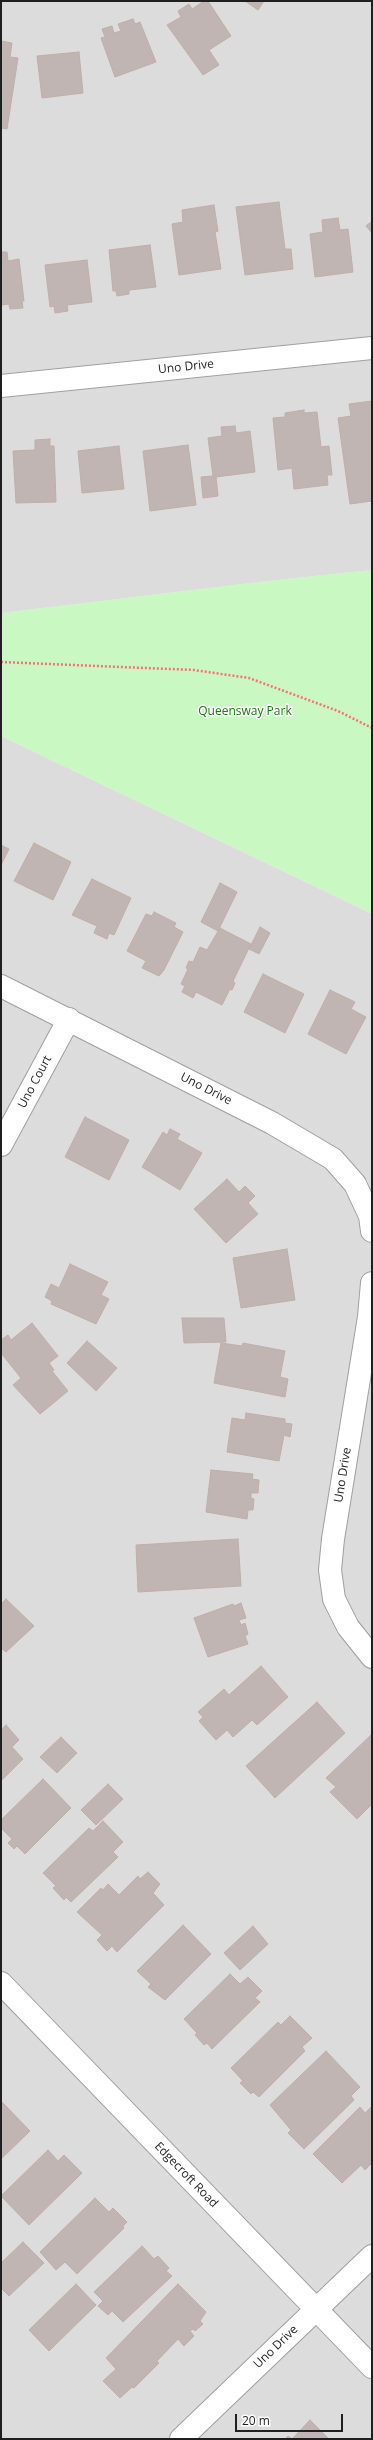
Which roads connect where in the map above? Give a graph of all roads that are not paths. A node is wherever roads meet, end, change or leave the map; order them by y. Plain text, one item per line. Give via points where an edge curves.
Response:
1 (372, 348) edge
2 (1, 386) edge
3 (1, 986) edge
4 (69, 1019) junction
5 (1, 1145) edge
6 (372, 1231) edge
7 (372, 1283) edge
8 (370, 1317) edge
9 (372, 1657) edge
10 (1, 1983) edge
11 (372, 2256) edge
12 (315, 2309) junction
13 (372, 2367) edge
14 (181, 2439) edge

1 - 2 street, Uno Drive
3 - 4 street, Uno Drive
4 - 5 street, Uno Court
4 - 6 street, Uno Drive via 299,1138 333,1159 355,1184 370,1216
7 - 8 street, Uno Drive
8 - 9 street, Uno Drive via 330,1570 334,1599 348,1627
10 - 12 street, Edgecroft Road
11 - 12 street, Uno Drive
12 - 13 street, Edgecroft Road
12 - 14 street, Uno Drive

